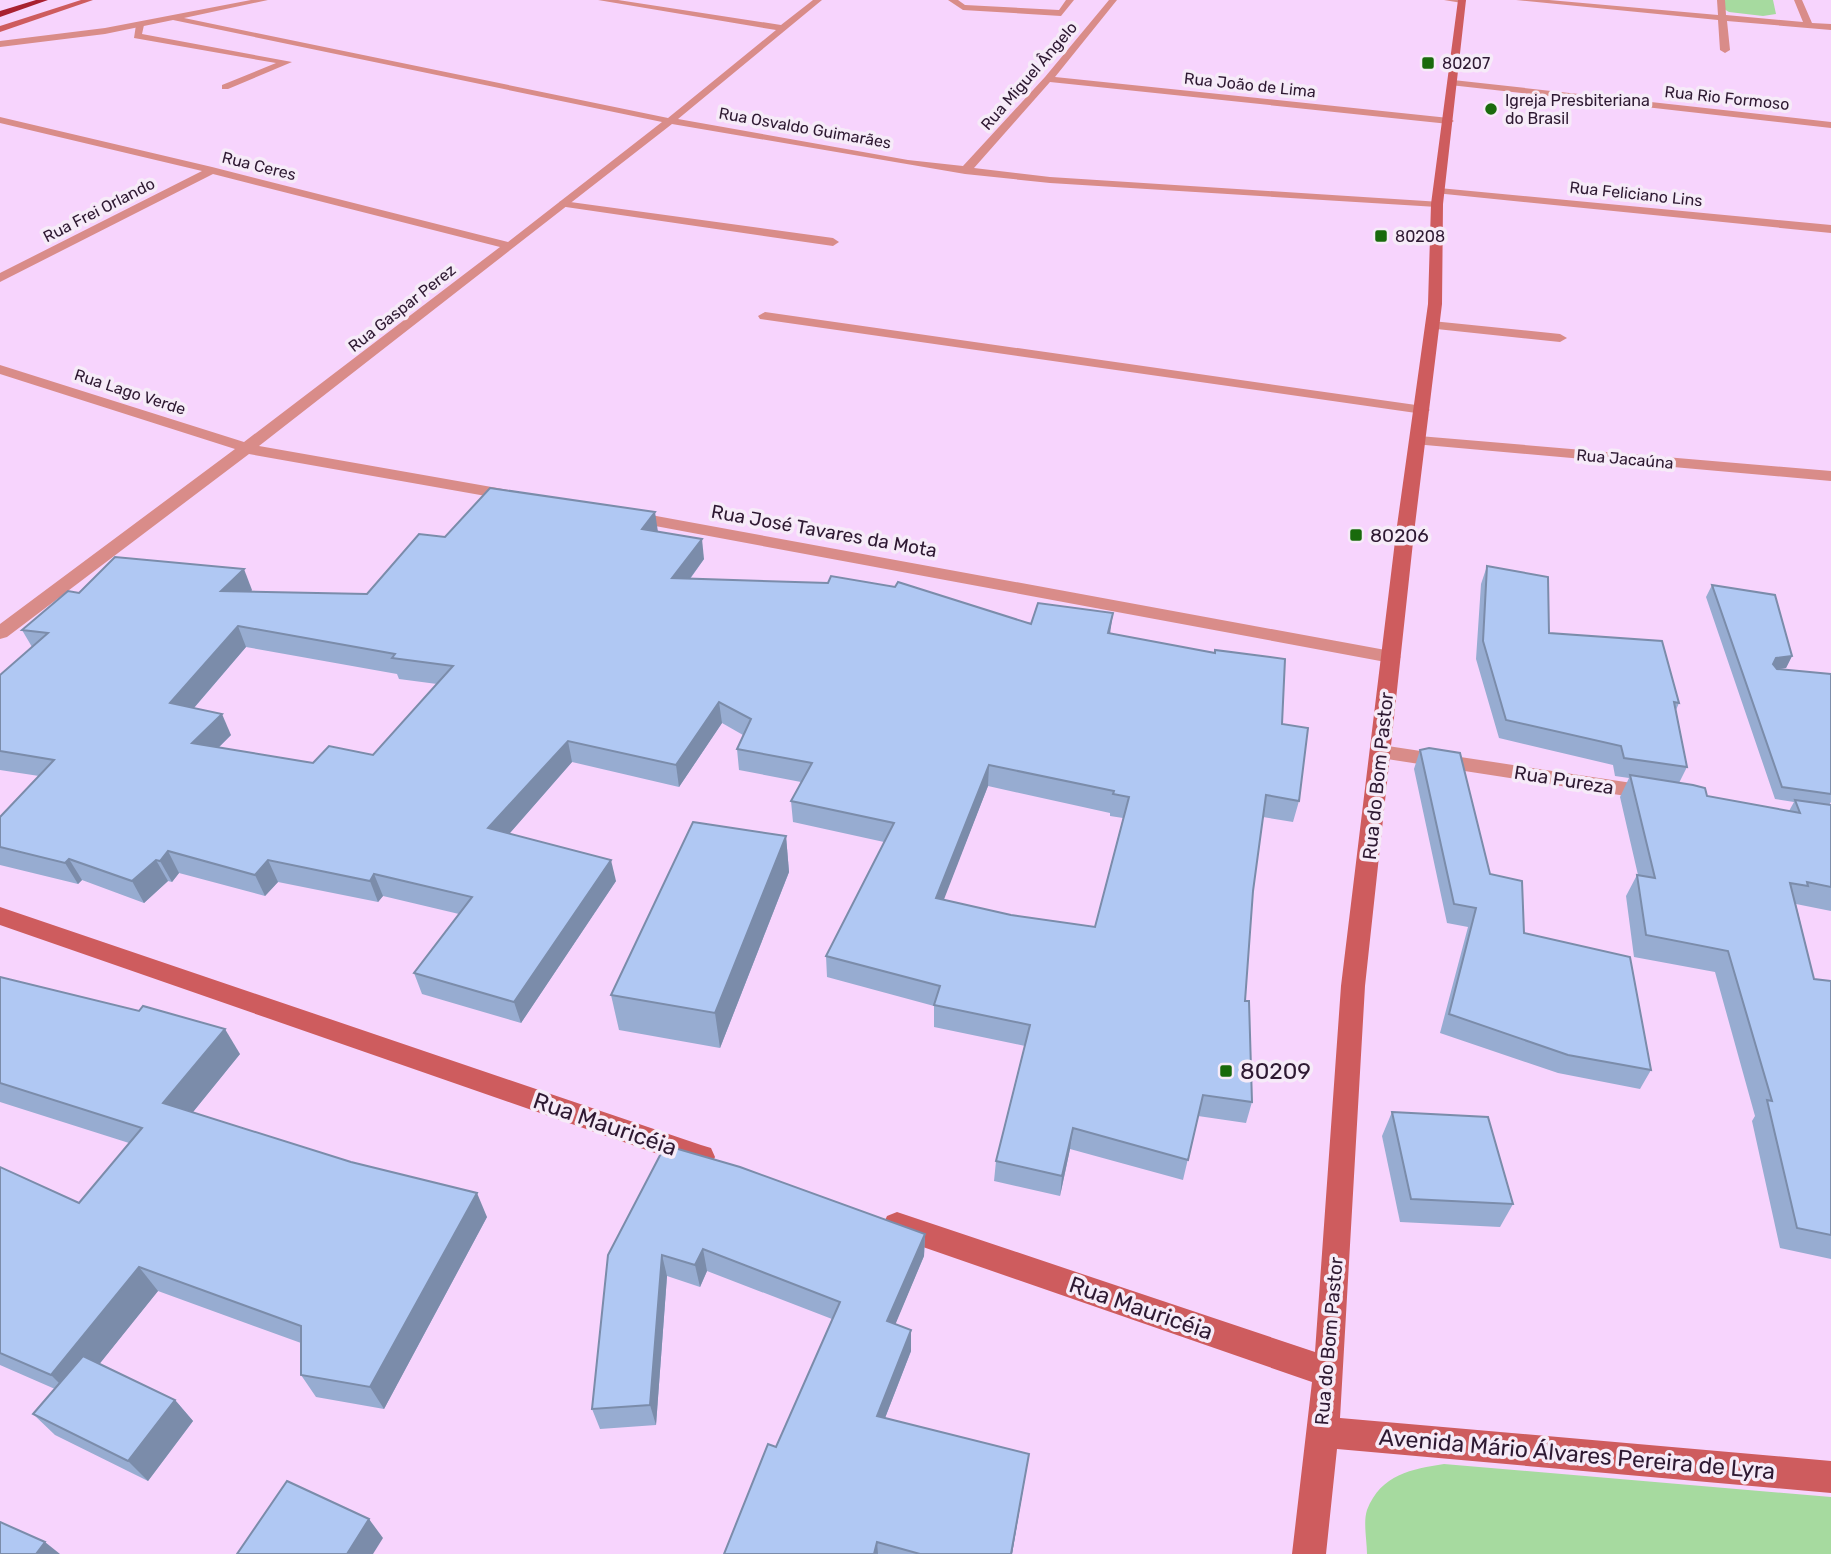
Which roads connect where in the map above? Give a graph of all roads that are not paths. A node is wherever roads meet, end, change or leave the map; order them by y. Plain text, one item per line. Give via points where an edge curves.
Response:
1 (44, 0) edge
2 (89, 0) edge
3 (264, 0) edge
4 (602, 0) edge
5 (818, 0) edge
6 (952, 0) edge
7 (1070, 0) edge
8 (1113, 0) edge
9 (1448, 0) edge
10 (1520, 0) edge
11 (1721, 0) edge
12 (1798, 0) edge
13 (1462, 1) edge
14 (1061, 13) junction
15 (0, 14) edge
16 (1724, 17) junction
17 (176, 19) junction
18 (140, 25) junction
19 (1053, 25) dead end
20 (1808, 25) junction
21 (1831, 27) edge
22 (781, 28) junction
23 (0, 29) edge
24 (0, 44) edge
25 (1725, 50) dead end
26 (1048, 79) junction
27 (1453, 83) junction
28 (225, 87) dead end
29 (0, 120) edge
30 (670, 121) junction
31 (1449, 121) junction
32 (1831, 125) edge
33 (212, 170) junction
34 (965, 171) junction
35 (1438, 197) junction
36 (563, 204) junction
37 (1831, 229) edge
38 (833, 242) dead end
39 (510, 246) junction
40 (0, 278) edge
41 (765, 316) dead end
42 (1432, 325) junction
43 (1560, 338) dead end
44 (0, 369) edge
45 (1423, 410) junction
46 (1419, 441) junction
47 (249, 449) junction
48 (1831, 476) edge
49 (531, 499) edge
50 (612, 513) edge
51 (0, 633) edge
52 (1391, 657) junction
53 (1381, 752) junction
54 (1678, 797) edge
55 (0, 916) edge
56 (727, 1166) edge
57 (872, 1216) edge
58 (1329, 1372) junction
59 (1322, 1432) junction
60 (1831, 1477) edge
61 (1308, 1554) edge

1 - 15 highway
2 - 23 street
3 - 17 street
4 - 22 street
5 - 22 street, Rua Gaspar Perez
6 - 14 street via 963,7
7 - 14 street
8 - 26 street, Rua Miguel Ângelo
9 - 13 street
10 - 16 street
11 - 16 street
12 - 20 street
13 - 27 street, Rua do Bom Pastor
14 - 19 street
16 - 20 street
16 - 25 street
17 - 18 street
17 - 30 street, Rua Osvaldo Guimarães
18 - 24 street
18 - 28 street via 137,36 287,62
20 - 21 street
22 - 30 street, Rua Gaspar Perez
26 - 31 street, Rua João de Lima
26 - 34 street, Rua Miguel Ângelo
27 - 31 street, Rua do Bom Pastor
27 - 32 street, Rua Rio Formoso
29 - 33 street, Rua Ceres
30 - 34 street, Rua Osvaldo Guimarães
30 - 36 street, Rua Gaspar Perez
31 - 35 street, Rua do Bom Pastor
33 - 39 street, Rua Ceres
33 - 40 street, Rua Frei Orlando
34 - 35 street, Rua Osvaldo Guimarães via 1257,195
35 - 37 street, Rua Feliciano Lins
35 - 42 street, Rua do Bom Pastor
36 - 38 street
36 - 39 street, Rua Gaspar Perez
39 - 47 street, Rua Gaspar Perez
41 - 45 street
42 - 43 street
42 - 45 street, Rua do Bom Pastor
44 - 47 street, Rua Lago Verde
45 - 46 street, Rua do Bom Pastor
46 - 48 street, Rua Jacaúna
46 - 52 street, Rua do Bom Pastor
47 - 49 street
47 - 51 street, Rua Gaspar Perez
50 - 52 street, Rua José Tavares da Mota
52 - 53 street, Rua do Bom Pastor
53 - 54 street, Rua Pureza
53 - 58 street, Rua do Bom Pastor via 1353,986
55 - 56 street, Rua Mauricéia
57 - 58 street, Rua Mauricéia
58 - 59 street, Rua do Bom Pastor
59 - 60 street, Avenida Mário Álvares Pereira de Lyra
59 - 61 street, Rua do Bom Pastor

